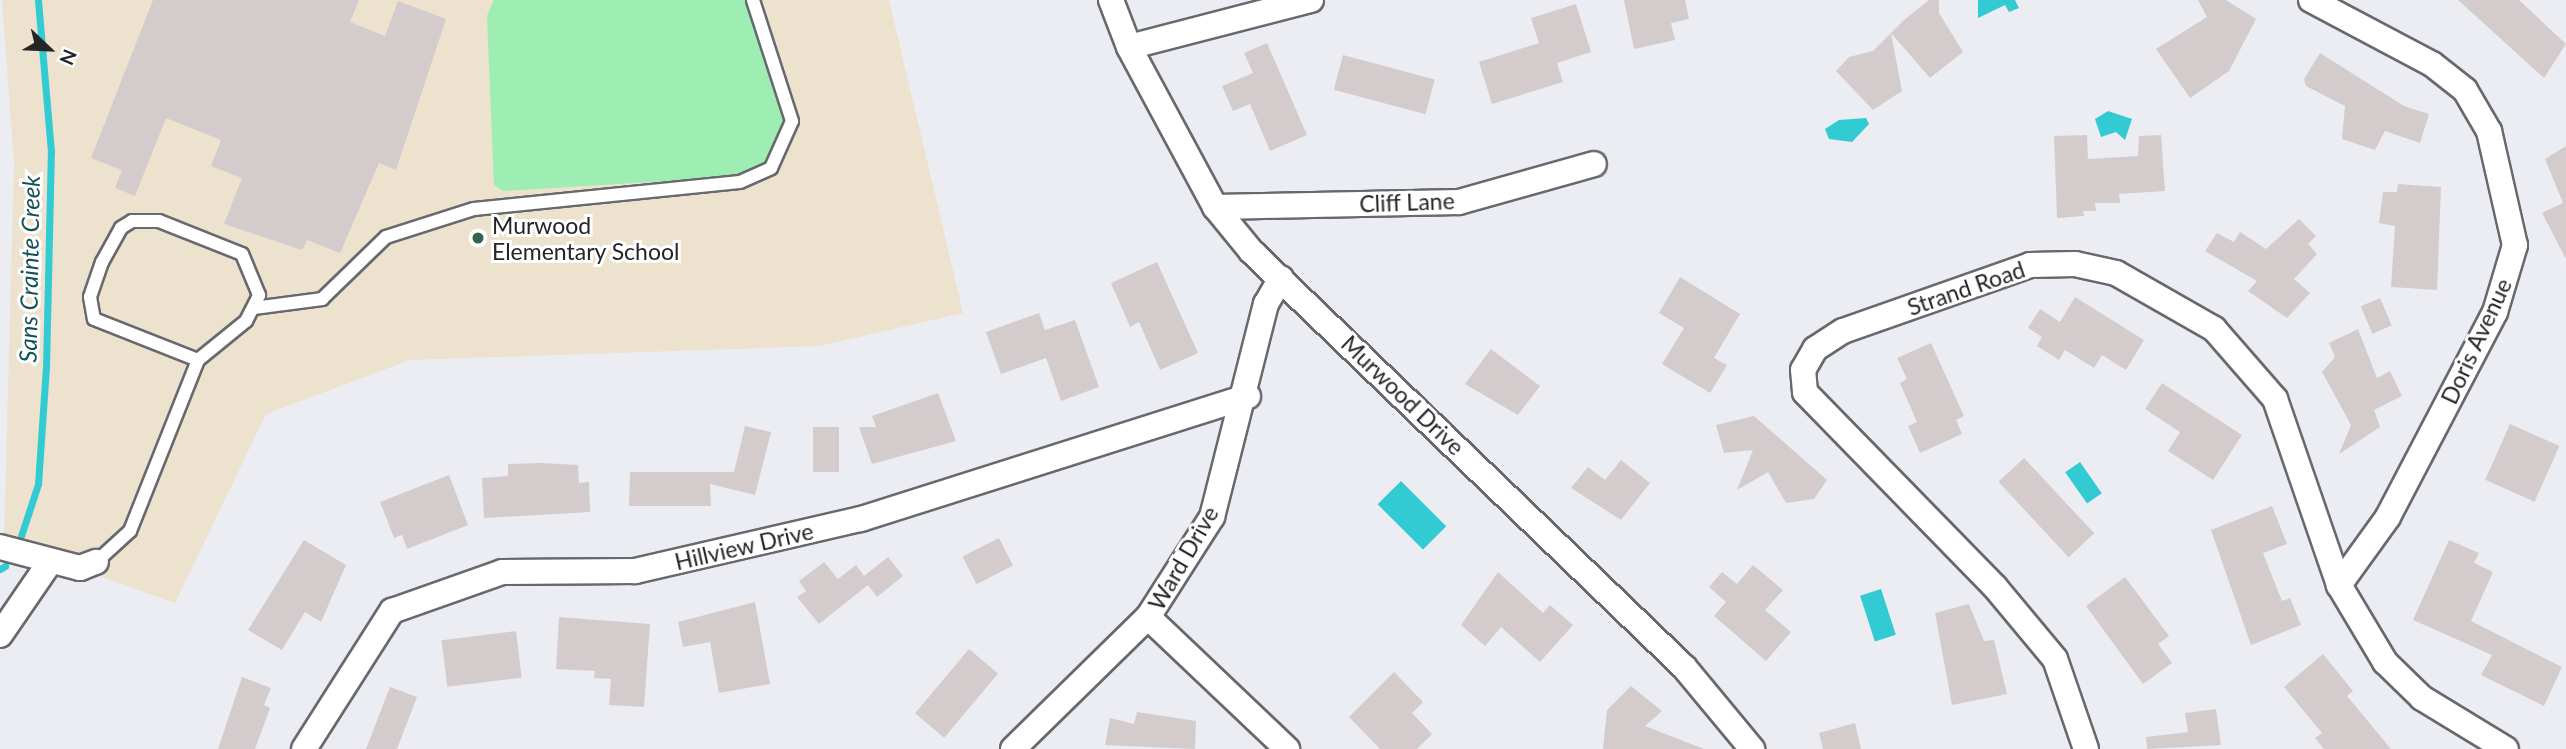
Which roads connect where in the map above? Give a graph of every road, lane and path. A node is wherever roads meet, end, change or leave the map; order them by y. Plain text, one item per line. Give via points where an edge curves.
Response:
1 (753, 0) edge
2 (1111, 0) edge
3 (1311, 0) edge
4 (2311, 0) edge
5 (1129, 47) junction
6 (1594, 164) dead end
7 (1215, 207) junction
8 (1281, 278) junction
9 (254, 308) junction
10 (198, 360) junction
11 (1248, 396) junction
12 (0, 547) edge
13 (50, 562) junction
14 (96, 562) joint
15 (2339, 585) junction
16 (1148, 617) junction
17 (0, 635) edge
18 (304, 749) edge
19 (1013, 749) edge
20 (1287, 749) edge
21 (1752, 749) edge
22 (2086, 749) edge
23 (2506, 749) edge

1 - 9 lane via 792,121 771,169 740,182 474,209 386,237 322,299
2 - 5 street, Murwood Drive
3 - 5 street
4 - 15 street, Doris Avenue via 2432,64 2465,90 2489,131 2515,245 2495,312 2388,517
5 - 7 street, Murwood Drive
6 - 7 street, Cliff Lane via 1459,202
7 - 8 street, Murwood Drive
8 - 11 street, Ward Drive via 1259,328
8 - 21 street, Murwood Drive via 1684,667
9 - 10 lane
9 - 10 lane via 256,280 242,254 146,218 121,228 90,297 94,319
10 - 14 lane via 130,531
11 - 16 street, Ward Drive via 1212,517
11 - 18 street, Hillview Drive via 861,519 635,571 502,572 392,611
12 - 13 street
13 - 14 street via 80,568
13 - 17 street
15 - 22 street, Strand Road via 2275,399 2214,329 2116,273 2075,264 2030,265 1843,331 1815,349 1803,370 1805,392 1996,587 2055,659
15 - 23 street, Strand Road via 2385,662 2413,689
16 - 19 street, Ward Drive
16 - 20 street

